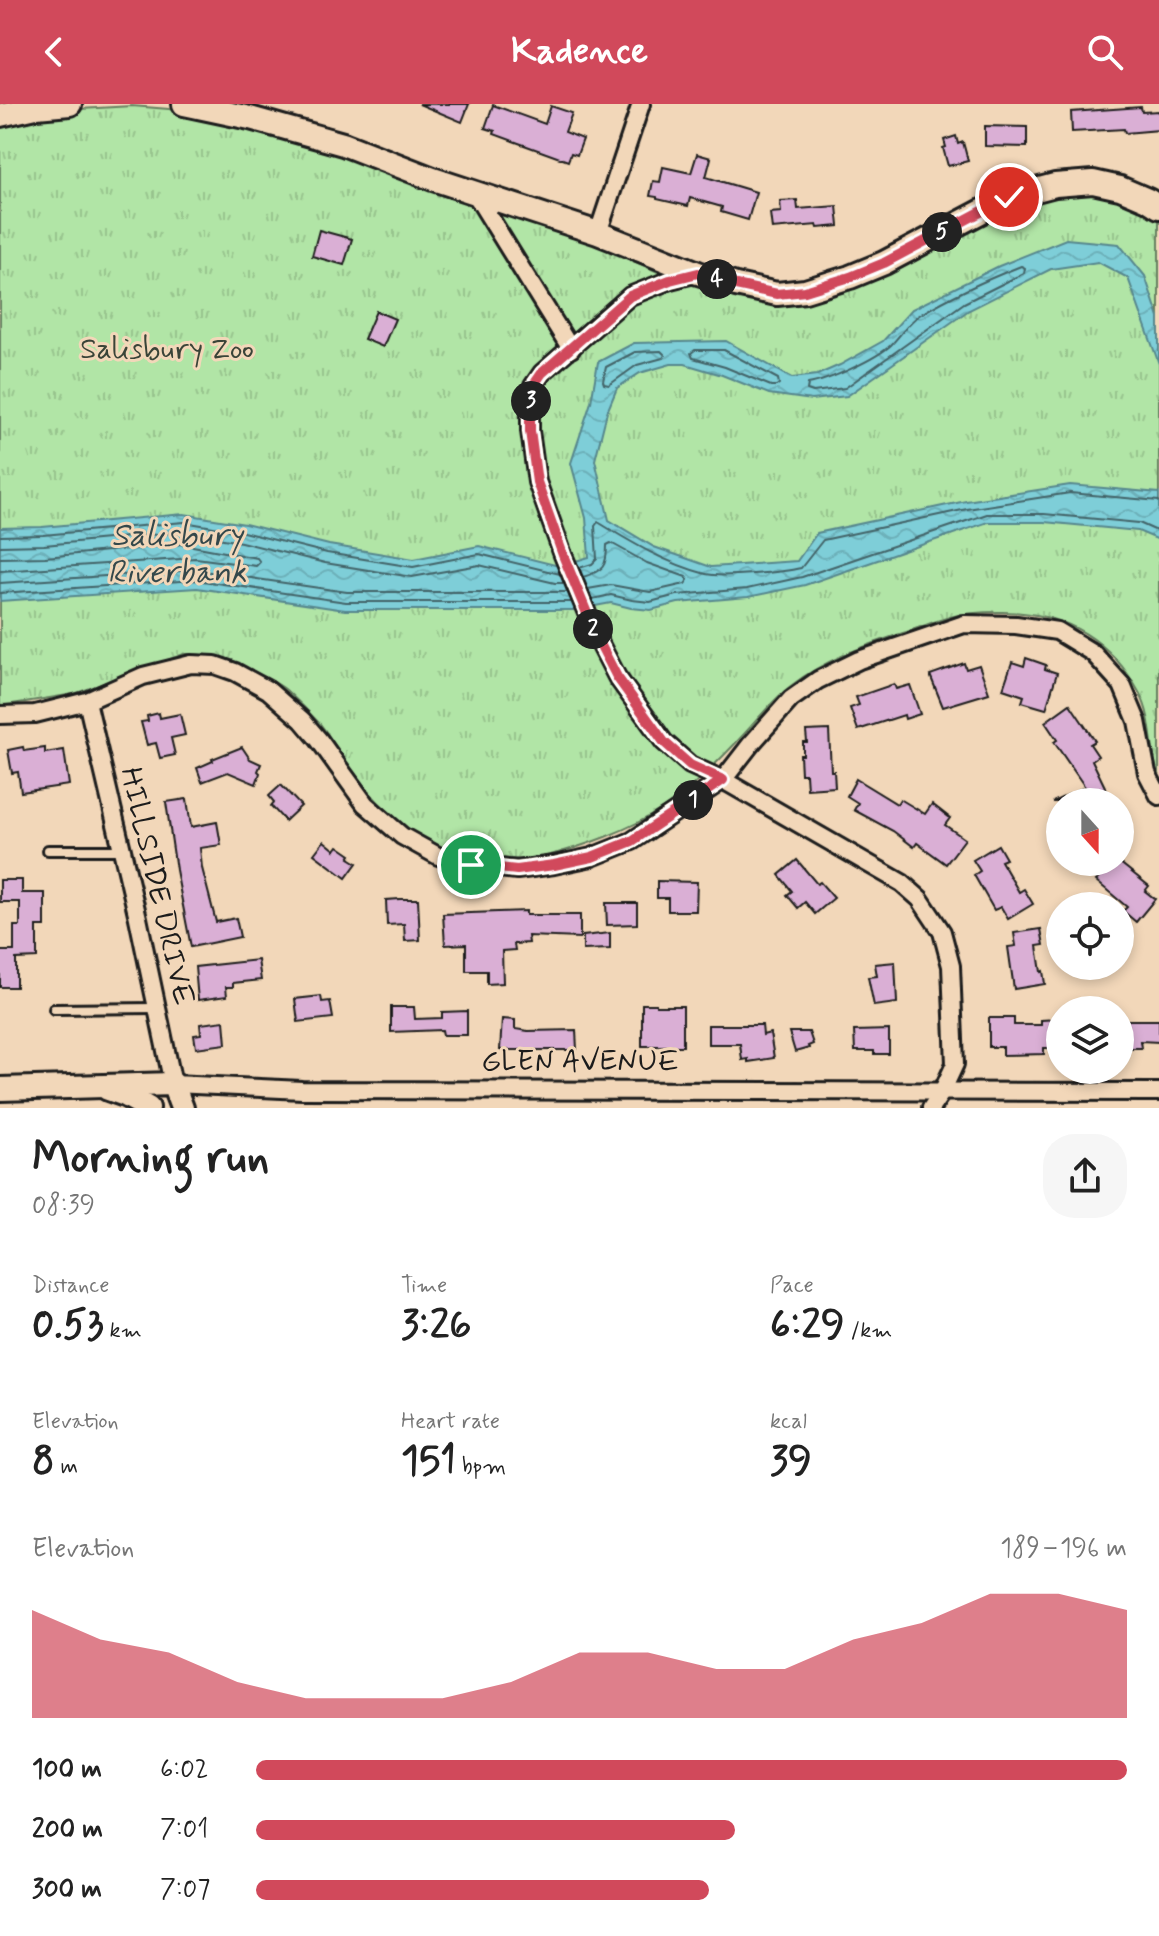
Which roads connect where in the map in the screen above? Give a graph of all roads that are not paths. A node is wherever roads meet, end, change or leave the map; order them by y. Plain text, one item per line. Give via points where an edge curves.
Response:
1 (70, 104) edge
2 (184, 104) edge
3 (641, 104) edge
4 (0, 115) edge
5 (474, 192) junction
6 (1159, 207) edge
7 (598, 233) junction
8 (698, 273) junction
9 (571, 349) junction
10 (87, 701) junction
11 (0, 715) edge
12 (723, 780) junction
13 (1159, 796) edge
14 (48, 850) dead end
15 (122, 850) junction
16 (157, 1008) junction
17 (54, 1009) dead end
18 (173, 1084) junction
19 (99, 1086) junction
20 (0, 1089) edge
21 (942, 1092) junction
22 (1159, 1092) edge
23 (148, 1108) edge
24 (182, 1108) edge
25 (931, 1108) edge

1 - 4 street
2 - 5 street via 343,144
3 - 7 street
5 - 7 street
5 - 9 street
6 - 8 street via 1093,182 1055,185 1009,197 884,263 805,291 777,294
7 - 8 street
8 - 9 street via 630,296
9 - 12 street via 533,386 530,431 537,482 617,677 664,742 690,765
10 - 11 street via 35,714
10 - 12 street via 143,676 191,664 235,672 268,690 302,720 365,804 402,836 438,856 471,865 517,870 592,857 632,841
10 - 15 street, HILLSIDE DRIVE
12 - 13 street via 791,699 818,680 964,624 1016,625 1057,631 1093,653 1122,685 1137,721 1147,773
12 - 21 street via 902,883 920,899 942,932 951,966 955,1064
14 - 15 lane
15 - 16 street, HILLSIDE DRIVE
16 - 17 lane
16 - 18 street, HILLSIDE DRIVE
18 - 19 street, GLEN AVENUE
18 - 21 street, GLEN AVENUE via 302,1090
18 - 24 street
19 - 20 street, GLEN AVENUE
19 - 23 street
21 - 22 street, GLEN AVENUE
21 - 25 street

